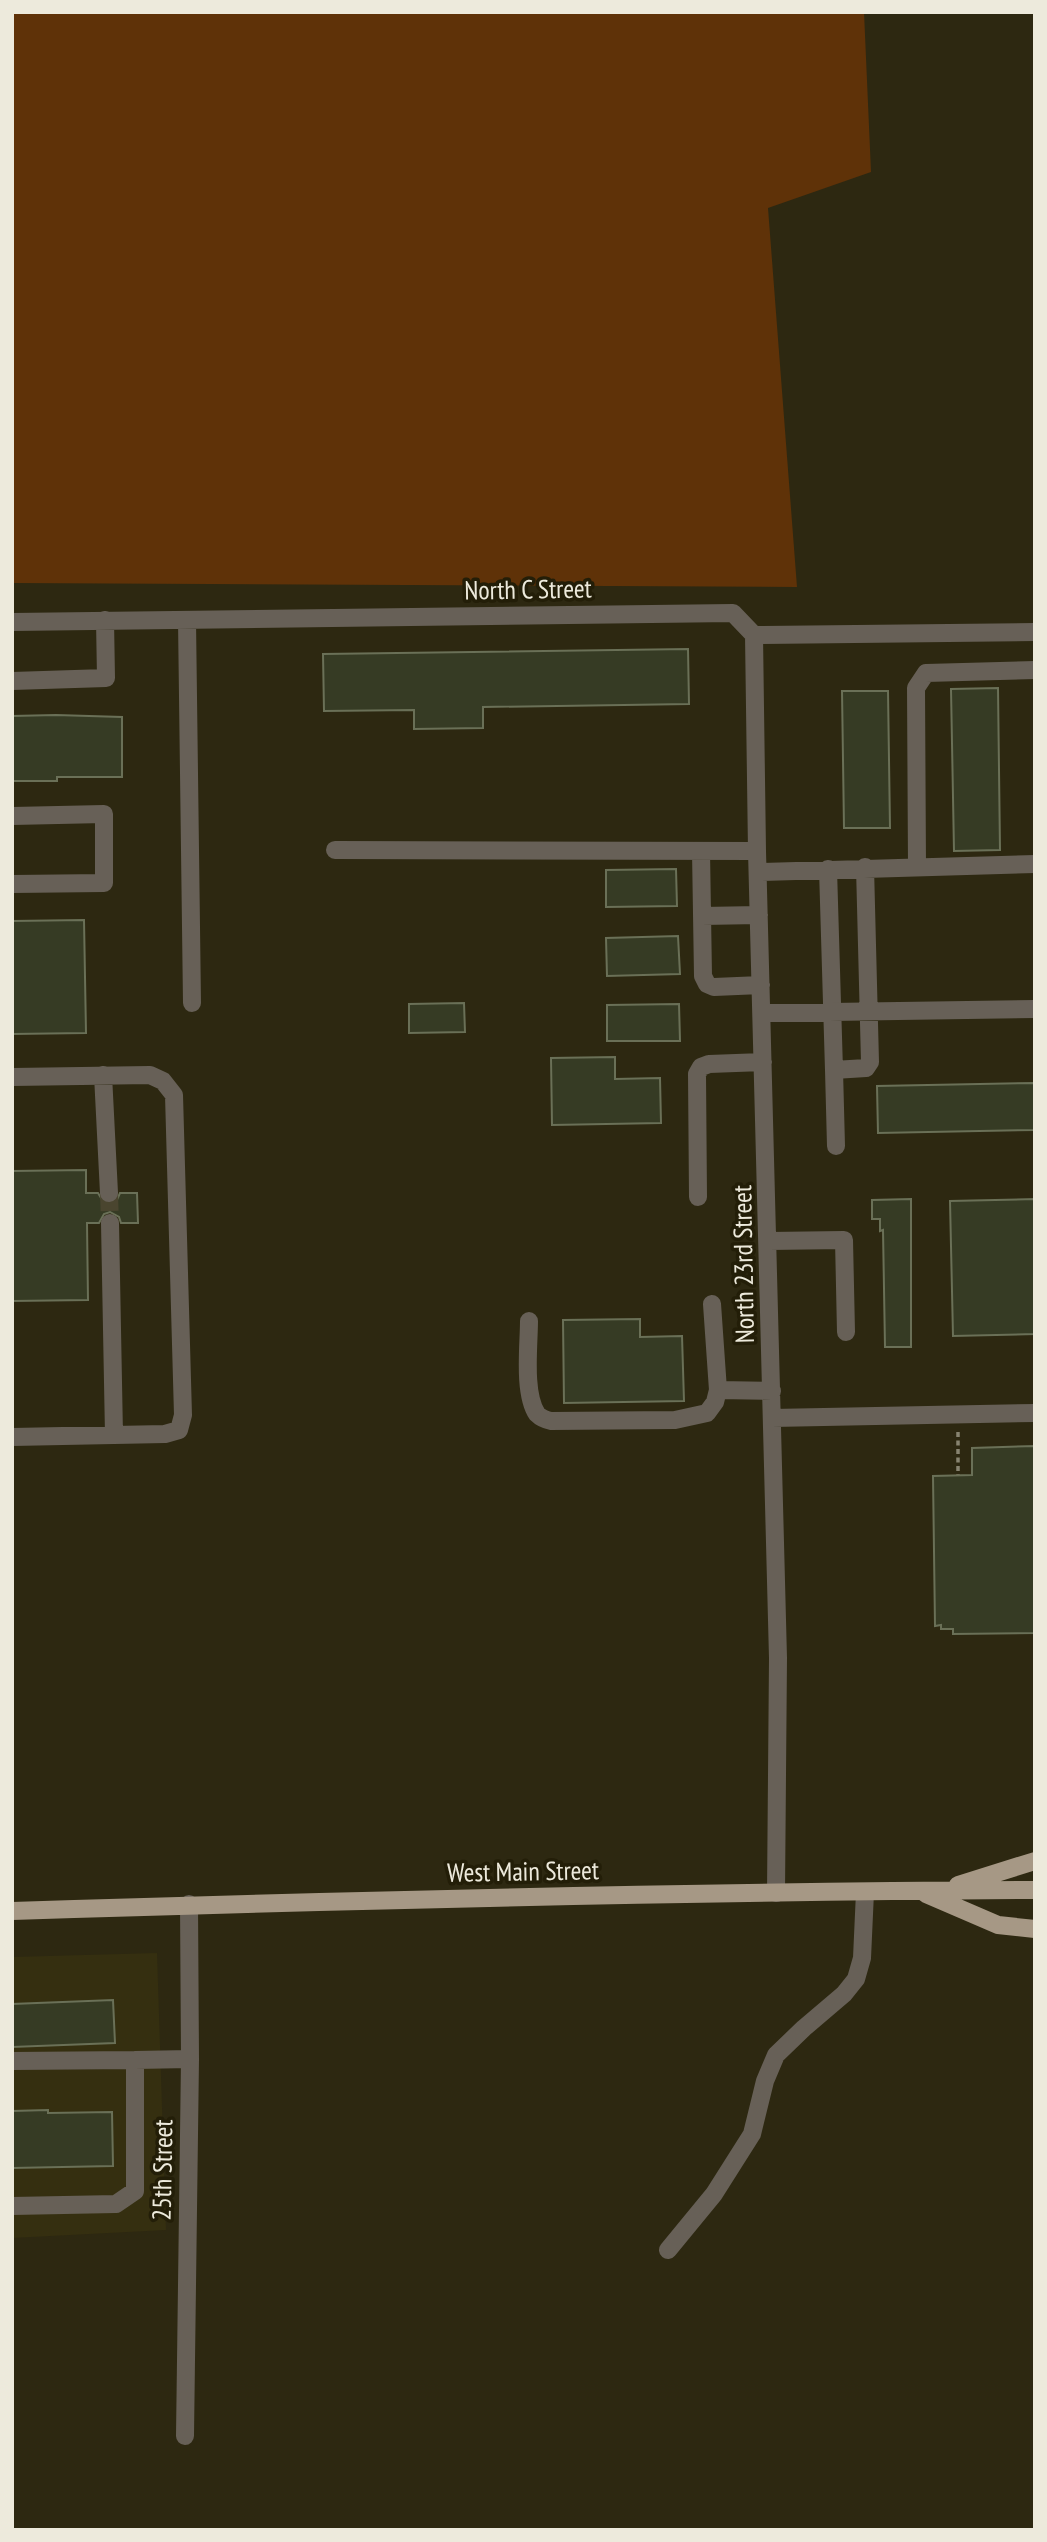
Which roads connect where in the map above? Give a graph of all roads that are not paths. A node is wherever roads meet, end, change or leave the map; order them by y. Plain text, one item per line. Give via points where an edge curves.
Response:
1 (105, 620) junction
2 (187, 620) junction
3 (12, 622) edge
4 (1035, 632) edge
5 (754, 635) junction
6 (1035, 670) edge
7 (12, 681) edge
8 (12, 816) edge
9 (335, 850) dead end
10 (701, 851) junction
11 (757, 851) junction
12 (1035, 864) edge
13 (916, 866) junction
14 (864, 867) junction
15 (828, 869) junction
16 (758, 872) junction
17 (12, 884) edge
18 (759, 915) junction
19 (702, 916) junction
20 (761, 985) junction
21 (192, 1003) dead end
22 (1035, 1009) edge
23 (869, 1011) junction
24 (762, 1013) junction
25 (832, 1013) junction
26 (763, 1062) junction
27 (834, 1070) junction
28 (103, 1075) junction
29 (12, 1077) edge
30 (836, 1146) dead end
31 (109, 1194) tunnel mouth
32 (698, 1197) dead end
33 (110, 1223) tunnel mouth
34 (769, 1241) junction
35 (712, 1304) dead end
36 (529, 1321) dead end
37 (846, 1332) dead end
38 (718, 1390) junction
39 (772, 1391) junction
40 (1035, 1413) edge
41 (772, 1418) junction
42 (114, 1435) junction
43 (12, 1437) edge
44 (1035, 1861) edge
45 (1035, 1890) edge
46 (941, 1891) junction
47 (776, 1892) junction
48 (864, 1892) junction
49 (919, 1892) junction
50 (189, 1904) junction
51 (12, 1911) edge
52 (1035, 1929) edge
53 (190, 2059) junction
54 (135, 2060) junction
55 (12, 2061) edge
56 (12, 2206) edge
57 (668, 2249) dead end
58 (185, 2436) dead end

1 - 2 street, North C Street
1 - 3 street, North C Street
1 - 7 street via 106,678
2 - 5 street, North C Street via 733,613
2 - 21 street
4 - 5 street
5 - 11 street, North 23rd Street
6 - 13 street via 926,673 916,688
8 - 17 street via 104,814 104,883
9 - 10 street
10 - 11 street
10 - 19 street
11 - 16 street, North 23rd Street
12 - 13 street
13 - 14 street
14 - 15 street
14 - 23 street
15 - 16 street
15 - 25 street
16 - 18 street, North 23rd Street
18 - 19 street
18 - 20 street, North 23rd Street
19 - 20 street via 707,984
20 - 24 street, North 23rd Street
22 - 23 street
23 - 25 street
23 - 27 street via 870,1062 866,1068
24 - 25 street
24 - 26 street, North 23rd Street
25 - 27 street
26 - 32 street via 709,1064 697,1074
26 - 34 street, North 23rd Street
27 - 30 street
28 - 29 street
28 - 31 street
28 - 42 street via 150,1075 163,1081 174,1095 182,1422 178,1430 165,1434
33 - 42 street
34 - 37 street via 844,1240
34 - 39 street, North 23rd Street
35 - 38 street
36 - 38 street via 529,1384 537,1414 543,1419 698,1417 712,1408
38 - 39 street
39 - 41 street, North 23rd Street
40 - 41 street
41 - 47 street, North 23rd Street via 778,1658
42 - 43 street
44 - 46 main road
45 - 46 main road, West Main Street
46 - 49 main road, West Main Street
47 - 48 main road, West Main Street
47 - 50 main road, West Main Street
48 - 49 main road, West Main Street
48 - 57 street via 862,1958 856,1979 776,2055 752,2134 714,2194
49 - 52 main road via 998,1925
50 - 51 main road, West Main Street
50 - 53 street, 25th Street
53 - 54 street
53 - 58 street, 25th Street
54 - 55 street
54 - 56 street via 135,2191 116,2204

